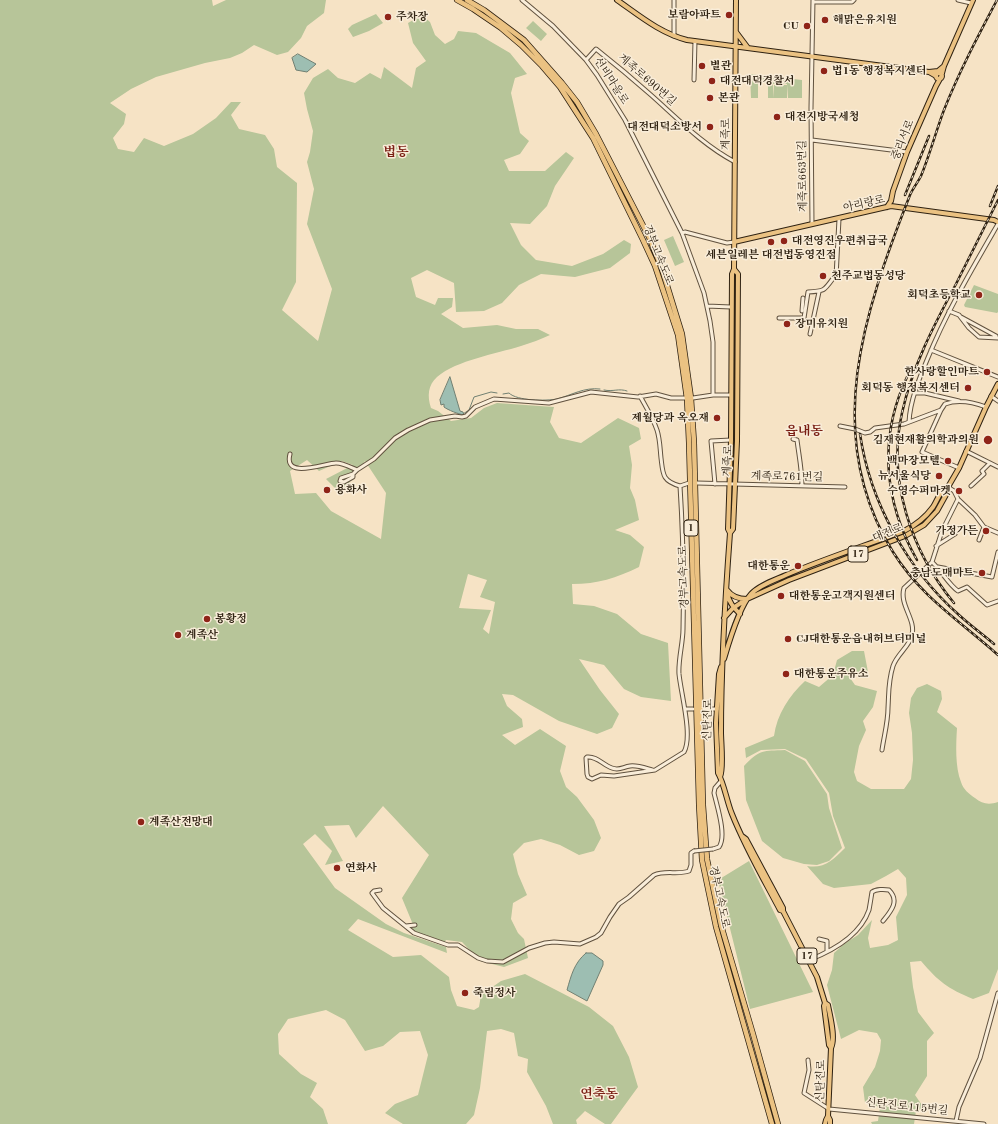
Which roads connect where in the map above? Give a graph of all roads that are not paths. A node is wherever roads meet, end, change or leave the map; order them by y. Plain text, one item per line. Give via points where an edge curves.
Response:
1 (457, 0) edge
2 (467, 0) edge
3 (522, 0) edge
4 (617, 0) edge
5 (674, 0) edge
6 (736, 0) edge
7 (854, 0) edge
8 (958, 0) edge
9 (812, 1) edge
10 (972, 2) edge
11 (736, 31) junction
12 (674, 36) junction
13 (695, 41) junction
14 (735, 46) junction
15 (748, 48) junction
16 (812, 56) junction
17 (586, 60) junction
18 (943, 67) junction
19 (935, 75) junction
20 (694, 80) dead end
21 (936, 84) junction
22 (812, 140) junction
23 (907, 152) junction
24 (735, 162) junction
25 (891, 202) junction
26 (887, 207) junction
27 (896, 207) junction
28 (839, 219) junction
29 (998, 223) edge
30 (812, 224) junction
31 (682, 233) junction
32 (734, 242) junction
33 (734, 269) junction
34 (819, 292) junction
35 (803, 298) dead end
36 (707, 306) junction
37 (732, 307) junction
38 (802, 311) dead end
39 (950, 311) junction
40 (959, 316) junction
41 (779, 318) dead end
42 (810, 334) dead end
43 (998, 337) edge
44 (931, 350) junction
45 (998, 377) edge
46 (998, 384) edge
47 (915, 393) junction
48 (713, 395) junction
49 (731, 395) junction
50 (640, 396) junction
51 (991, 396) junction
52 (685, 398) dead end
53 (693, 398) dead end
54 (998, 400) edge
55 (961, 402) junction
56 (986, 407) junction
57 (940, 410) junction
58 (909, 422) junction
59 (840, 426) dead end
60 (793, 439) dead end
61 (731, 440) junction
62 (966, 451) junction
63 (290, 454) dead end
64 (990, 463) junction
65 (998, 467) edge
66 (959, 468) junction
67 (357, 470) junction
68 (353, 476) dead end
69 (689, 483) dead end
70 (698, 483) dead end
71 (716, 484) junction
72 (729, 484) junction
73 (735, 485) junction
74 (680, 486) junction
75 (802, 486) junction
76 (972, 486) dead end
77 (845, 487) dead end
78 (948, 487) junction
79 (958, 499) junction
80 (945, 525) junction
81 (984, 527) junction
82 (998, 533) edge
83 (730, 534) junction
84 (980, 540) dead end
85 (936, 546) junction
86 (998, 552) edge
87 (932, 562) junction
88 (938, 567) junction
89 (992, 576) junction
90 (997, 577) dead end
91 (726, 588) junction
92 (747, 598) junction
93 (998, 601) edge
94 (733, 608) junction
95 (740, 614) junction
96 (724, 618) junction
97 (722, 664) junction
98 (685, 709) junction
99 (693, 709) dead end
100 (704, 709) dead end
101 (717, 709) junction
102 (882, 750) dead end
103 (652, 770) junction
104 (721, 779) junction
105 (380, 890) dead end
106 (883, 921) dead end
107 (415, 924) dead end
108 (406, 926) junction
109 (818, 939) dead end
110 (827, 951) junction
111 (809, 960) junction
112 (998, 993) edge
113 (808, 1060) dead end
114 (828, 1109) junction
115 (828, 1116) junction
116 (956, 1121) junction
117 (772, 1124) edge
118 (778, 1124) edge
119 (825, 1124) edge
120 (830, 1124) edge
121 (984, 1124) edge

1 - 117 highway, 경부고속도로 / 1 via 482,15 521,45 560,87 573,106 593,138 644,240 678,335 687,399 702,860 716,927
2 - 118 highway, 경부고속도로 / 1 via 524,40 577,102 649,237 662,269 682,334 694,442 707,859 721,925
3 - 17 street, 선비마을로 via 546,18
4 - 12 main road via 649,23
5 - 12 street
6 - 11 main road, 계족로
7 - 9 street
8 - 10 street
9 - 16 street, 계족로663번길
10 - 18 main road
11 - 14 main road, 계족로
11 - 15 main road
12 - 13 main road
13 - 14 main road
13 - 20 street
14 - 15 main road
14 - 24 main road, 계족로
15 - 16 main road
16 - 19 main road
16 - 22 street, 계족로663번길
17 - 24 street, 계족로690번길 via 596,49 650,93 700,139
17 - 31 street, 선비마을로 via 625,120
18 - 19 main road, 중리서로
18 - 19 main road
19 - 21 main road, 중리서로
19 - 21 main road
21 - 23 main road, 중리서로
22 - 23 street
22 - 30 street, 계족로663번길
23 - 25 main road, 중리서로
24 - 32 main road, 계족로
25 - 26 main road, 중리서로
25 - 27 main road
26 - 27 main road, 아리랑로
26 - 28 main road, 아리랑로
27 - 29 main road, 아리랑로 via 975,217
28 - 30 main road, 아리랑로
28 - 34 street via 836,277
29 - 39 street
30 - 32 main road, 아리랑로
31 - 32 street via 727,243
31 - 36 street, 선비마을로
32 - 33 main road, 계족로
33 - 37 main road, 계족로
33 - 73 main road, 계족로 via 738,274 738,440
34 - 41 street via 808,292 804,318
34 - 42 street
35 - 38 street
36 - 37 street
36 - 48 street, 선비마을로 via 713,342
37 - 49 main road, 계족로
39 - 40 street
39 - 44 street
40 - 43 street
40 - 43 street via 979,337
44 - 45 street
44 - 47 street
46 - 51 main road, 대전로 / 17
47 - 55 street
47 - 58 street
48 - 49 street
48 - 53 street
49 - 61 main road, 계족로
50 - 52 street via 656,394
50 - 67 street via 591,392 549,403 494,399 475,407 466,416 430,420 408,430
50 - 74 street via 657,430 662,473 672,484
51 - 54 street
51 - 56 main road, 대전로 / 17
55 - 56 street
55 - 57 street via 945,404
56 - 62 main road, 대전로 / 17
57 - 58 street
57 - 66 street via 922,452
58 - 59 street via 875,428 864,433
60 - 75 street via 797,440
61 - 71 street via 711,441
61 - 72 main road, 계족로
62 - 64 street
62 - 66 main road, 대전로 / 17
63 - 67 street via 290,464 295,467 308,468 334,463
64 - 65 street
64 - 76 street via 982,471 984,474
66 - 78 main road, 대전로 / 17
67 - 68 street
69 - 74 street
70 - 71 street, 계족로761번길
71 - 72 street, 계족로761번길
72 - 73 street, 계족로761번길
72 - 83 main road, 계족로
73 - 75 street, 계족로761번길
73 - 83 main road, 계족로 via 733,529
74 - 98 street via 683,628 679,673
75 - 77 street, 계족로761번길
78 - 79 street via 954,491
78 - 92 main road, 대전로 / 17 via 941,490 933,506 914,526 777,579 757,589
79 - 80 street
79 - 81 street
80 - 85 street
80 - 85 street via 955,534
81 - 82 street
81 - 84 street
83 - 91 main road, 계족로
85 - 87 street
86 - 89 street
87 - 88 street
87 - 102 street via 906,584 902,592 912,626 912,635 896,658 890,674 888,717
88 - 89 street
88 - 93 street via 958,591 968,587 987,605
89 - 90 street
91 - 92 main road via 733,596
91 - 94 main road via 728,600
91 - 96 main road, 계족로
92 - 94 main road, 대전로 / 17
92 - 95 main road
94 - 95 main road
94 - 96 main road, 대전로 / 17
95 - 97 main road
96 - 97 main road, 신탄진로 / 17
97 - 101 main road, 신탄진로 / 17
97 - 104 main road, 신탄진로 / 17
98 - 99 street
98 - 103 street via 688,738 684,752
100 - 101 street
101 - 104 main road, 신탄진로 / 17 via 716,747 718,773
103 - 103 street via 631,766 620,770 614,769 593,757 586,758 587,774 592,779 601,775 614,776
104 - 108 street, bridge via 714,790 721,828 722,842 719,847 691,853 689,871 654,875 619,904 601,933 590,940 580,944 545,943 529,948 503,962 487,961 458,945 448,945 423,937 408,930
104 - 111 main road, 신탄진로 / 17 via 742,836 746,839
105 - 108 street via 372,893 391,915
106 - 110 street via 894,907 894,898 889,890 874,890 868,912 857,930
107 - 108 street
109 - 110 street via 827,941
110 - 111 street
111 - 114 main road, 신탄진로 / 17 via 828,1005 831,1022 833,1044
112 - 116 street via 980,1058 959,1107
113 - 114 street via 809,1070 804,1093
114 - 115 main road, 신탄진로 / 17
114 - 116 street, 신탄진로115번길
115 - 119 main road, 신탄진로 / 17
115 - 120 main road, 신탄진로 / 17
116 - 121 street, 신탄진로115번길

